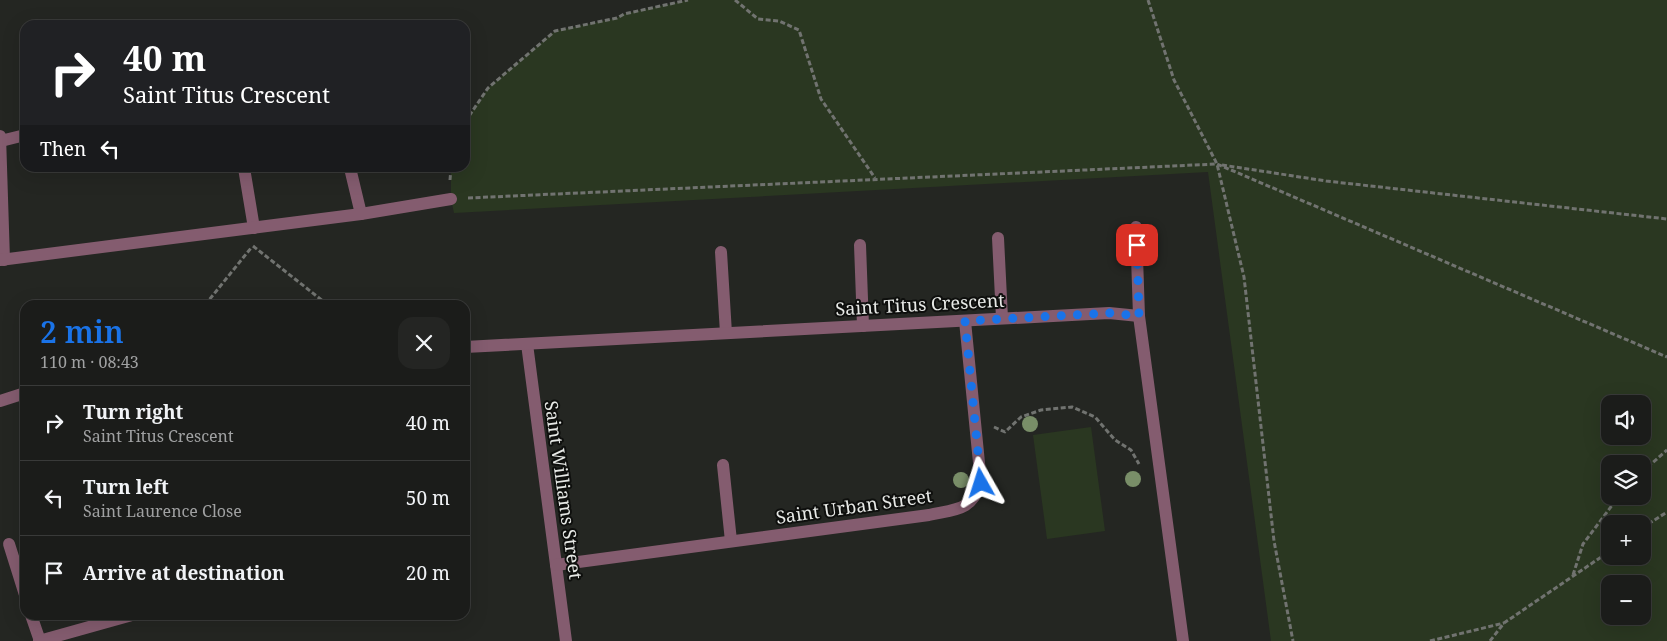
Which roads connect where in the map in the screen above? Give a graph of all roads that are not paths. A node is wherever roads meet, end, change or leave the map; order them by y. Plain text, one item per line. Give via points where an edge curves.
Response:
1 (20, 136) edge
2 (0, 139) edge
3 (245, 172) edge
4 (351, 172) edge
5 (450, 199) road end
6 (361, 214) junction
7 (1136, 227) dead end
8 (254, 228) junction
9 (998, 238) dead end
10 (860, 245) dead end
11 (721, 252) dead end
12 (2, 260) edge
13 (1139, 316) junction
14 (1002, 318) junction
15 (965, 321) junction
16 (863, 326) junction
17 (726, 333) junction
18 (527, 344) junction
19 (470, 347) edge
20 (20, 395) edge
21 (0, 401) edge
22 (722, 465) dead end
23 (731, 541) junction
24 (9, 544) dead end
25 (556, 565) junction
26 (20, 579) edge
27 (33, 620) edge
28 (114, 620) edge
29 (40, 641) edge
30 (566, 641) edge
31 (1183, 641) edge

1 - 2 street
2 - 12 street
3 - 8 street
4 - 6 street
5 - 6 street
6 - 8 street
7 - 13 street
8 - 12 street
9 - 14 street
10 - 16 street
11 - 17 street
13 - 14 street, Saint Titus Crescent via 1110,313
13 - 31 street
14 - 15 street, Saint Titus Crescent
15 - 16 street, Saint Titus Crescent
15 - 23 street, Saint Urban Street via 981,483 976,497 963,508 929,515
16 - 17 street, Saint Titus Crescent
17 - 18 street, Saint Titus Crescent
18 - 19 street, Saint Titus Crescent
18 - 25 street, Saint Williams Street
20 - 21 street
22 - 23 street
23 - 25 street, Saint Urban Street
24 - 26 street
25 - 30 street, Saint Williams Street
27 - 29 street
28 - 29 street

